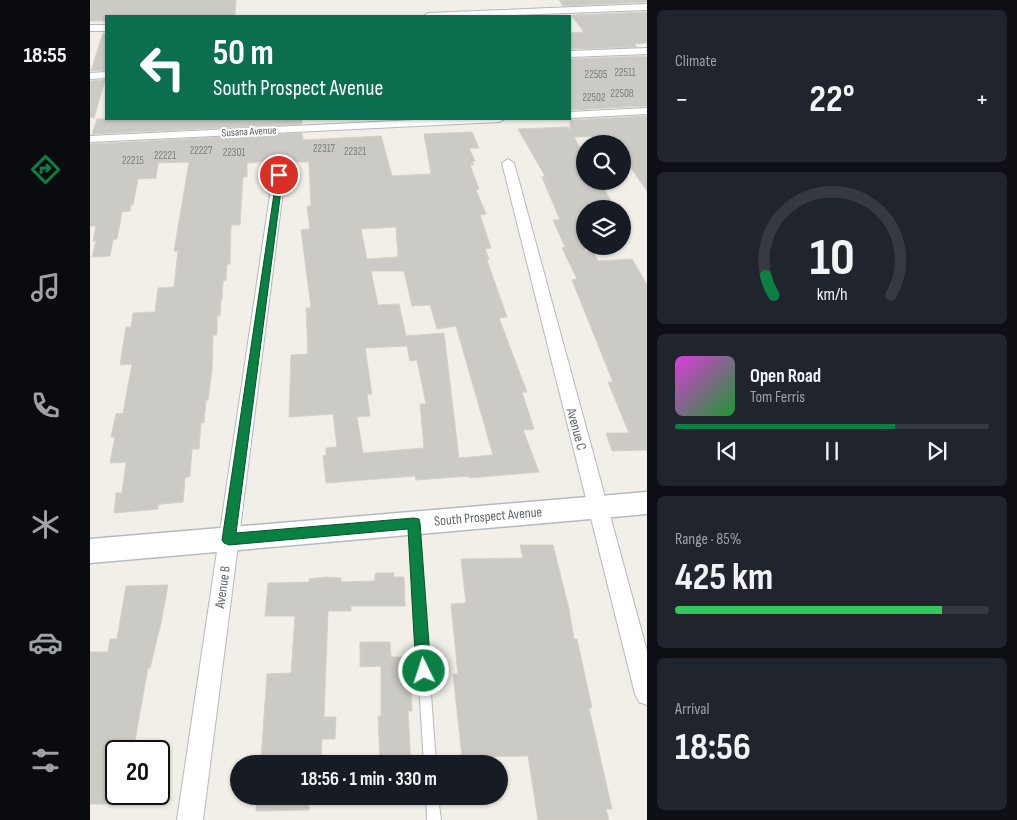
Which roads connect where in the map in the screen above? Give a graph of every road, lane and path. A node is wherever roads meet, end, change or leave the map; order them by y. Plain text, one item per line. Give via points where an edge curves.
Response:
1 (647, 7) edge
2 (452, 15) edge
3 (98, 28) edge
4 (90, 39) edge
5 (647, 51) edge
6 (571, 54) edge
7 (105, 75) edge
8 (90, 76) edge
9 (647, 111) edge
10 (571, 115) edge
11 (479, 120) edge
12 (90, 139) edge
13 (508, 163) dead end
14 (279, 175) dead end
15 (647, 504) edge
16 (597, 507) junction
17 (414, 523) junction
18 (229, 540) junction
19 (90, 551) edge
20 (647, 694) edge
21 (429, 755) edge
22 (433, 805) edge
23 (190, 820) edge
24 (434, 820) edge

1 - 2 street
3 - 4 street
5 - 6 street
7 - 8 street
9 - 10 street
11 - 12 street, Susana Avenue
13 - 16 street, Avenue C
14 - 18 street, Avenue B
15 - 16 main road, South Prospect Avenue
16 - 17 main road, South Prospect Avenue
16 - 20 street, Avenue C
17 - 18 main road, South Prospect Avenue
17 - 21 lane
18 - 19 main road, South Prospect Avenue
18 - 23 street, Avenue B
22 - 24 lane

